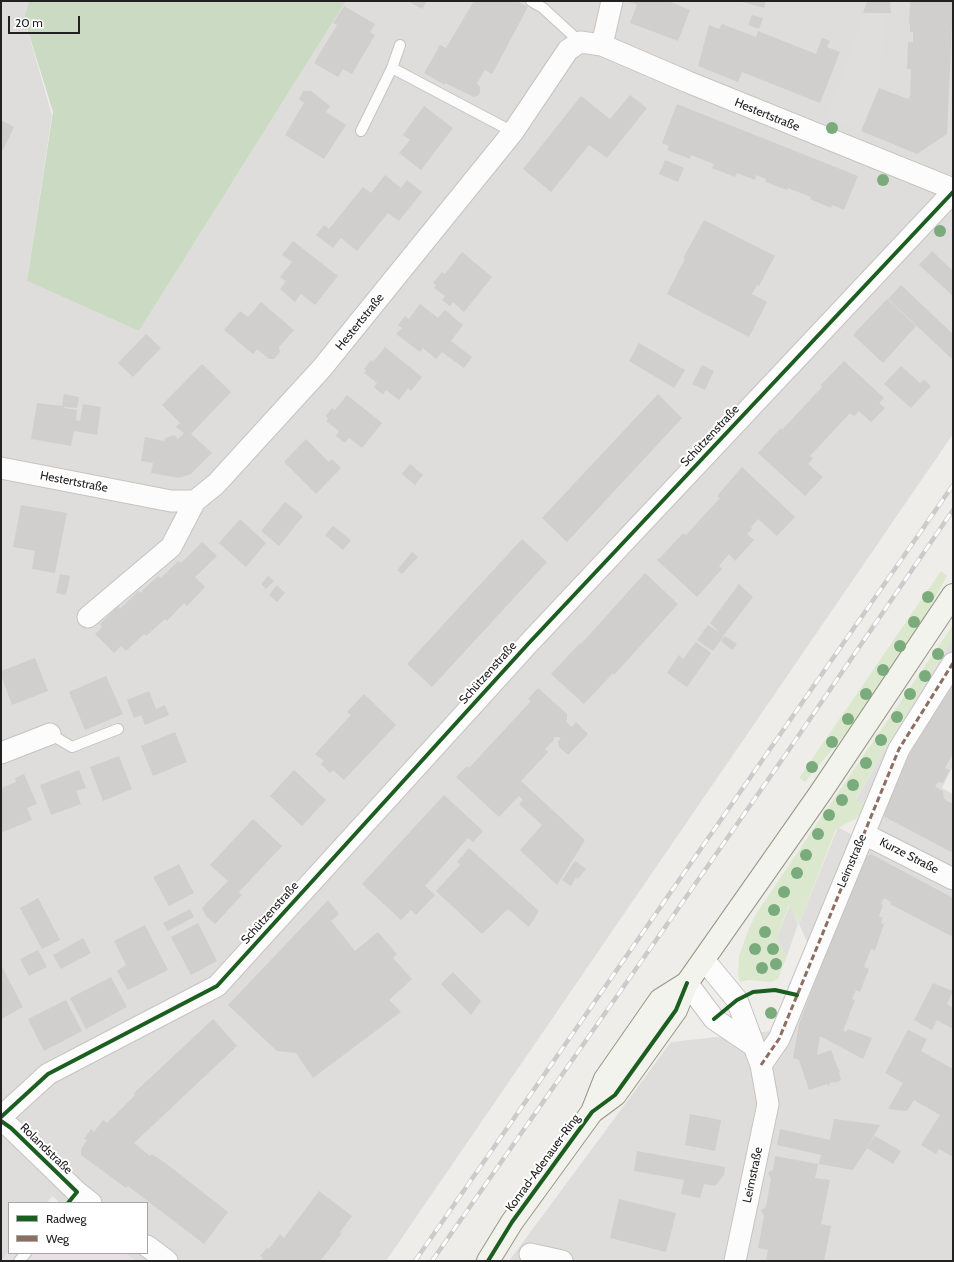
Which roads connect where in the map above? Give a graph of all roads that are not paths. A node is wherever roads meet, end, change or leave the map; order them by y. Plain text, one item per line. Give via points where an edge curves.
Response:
1 (531, 1) edge
2 (612, 1) edge
3 (580, 42) junction
4 (400, 44) dead end
5 (602, 45) junction
6 (392, 68) junction
7 (361, 131) dead end
8 (513, 132) junction
9 (953, 189) edge
10 (953, 192) edge
11 (1, 468) edge
12 (195, 501) junction
13 (953, 595) edge
14 (88, 617) dead end
15 (953, 663) edge
16 (118, 729) dead end
17 (50, 734) joint
18 (1, 754) edge
19 (864, 834) junction
20 (953, 880) edge
21 (704, 960) junction
22 (687, 983) junction
23 (754, 1046) junction
24 (762, 1064) junction
25 (1, 1117) edge
26 (1, 1121) edge
27 (78, 1200) edge
28 (148, 1247) edge
29 (530, 1254) dead end
30 (167, 1261) edge
31 (488, 1261) edge
32 (562, 1261) edge
33 (735, 1261) edge

1 - 3 lane via 543,8
2 - 5 street
3 - 5 street, Hestertstraße
3 - 8 street, Hestertstraße via 568,50
4 - 6 lane
5 - 9 street, Hestertstraße
6 - 7 lane
6 - 8 lane
8 - 12 street, Hestertstraße via 322,368 216,484
10 - 25 street, Schützenstraße via 528,644 217,986 48,1074
11 - 12 street, Hestertstraße via 171,501
12 - 14 street, Hestertstraße via 170,547
13 - 21 street via 822,792
15 - 19 street, Leimstraße via 899,749
16 - 17 lane via 72,747
17 - 18 street
19 - 20 street, Kurze Straße
19 - 24 street, Leimstraße via 779,1039
21 - 22 street
21 - 23 street, Leimstraße via 737,1000
22 - 23 street via 714,1019
22 - 31 street, Konrad-Adenauer-Ring via 676,1010 615,1095 592,1112 512,1222
23 - 24 street, Leimstraße
24 - 33 street, Leimstraße via 768,1104
26 - 27 street, Rolandstraße via 11,1128
28 - 30 street
29 - 32 street

